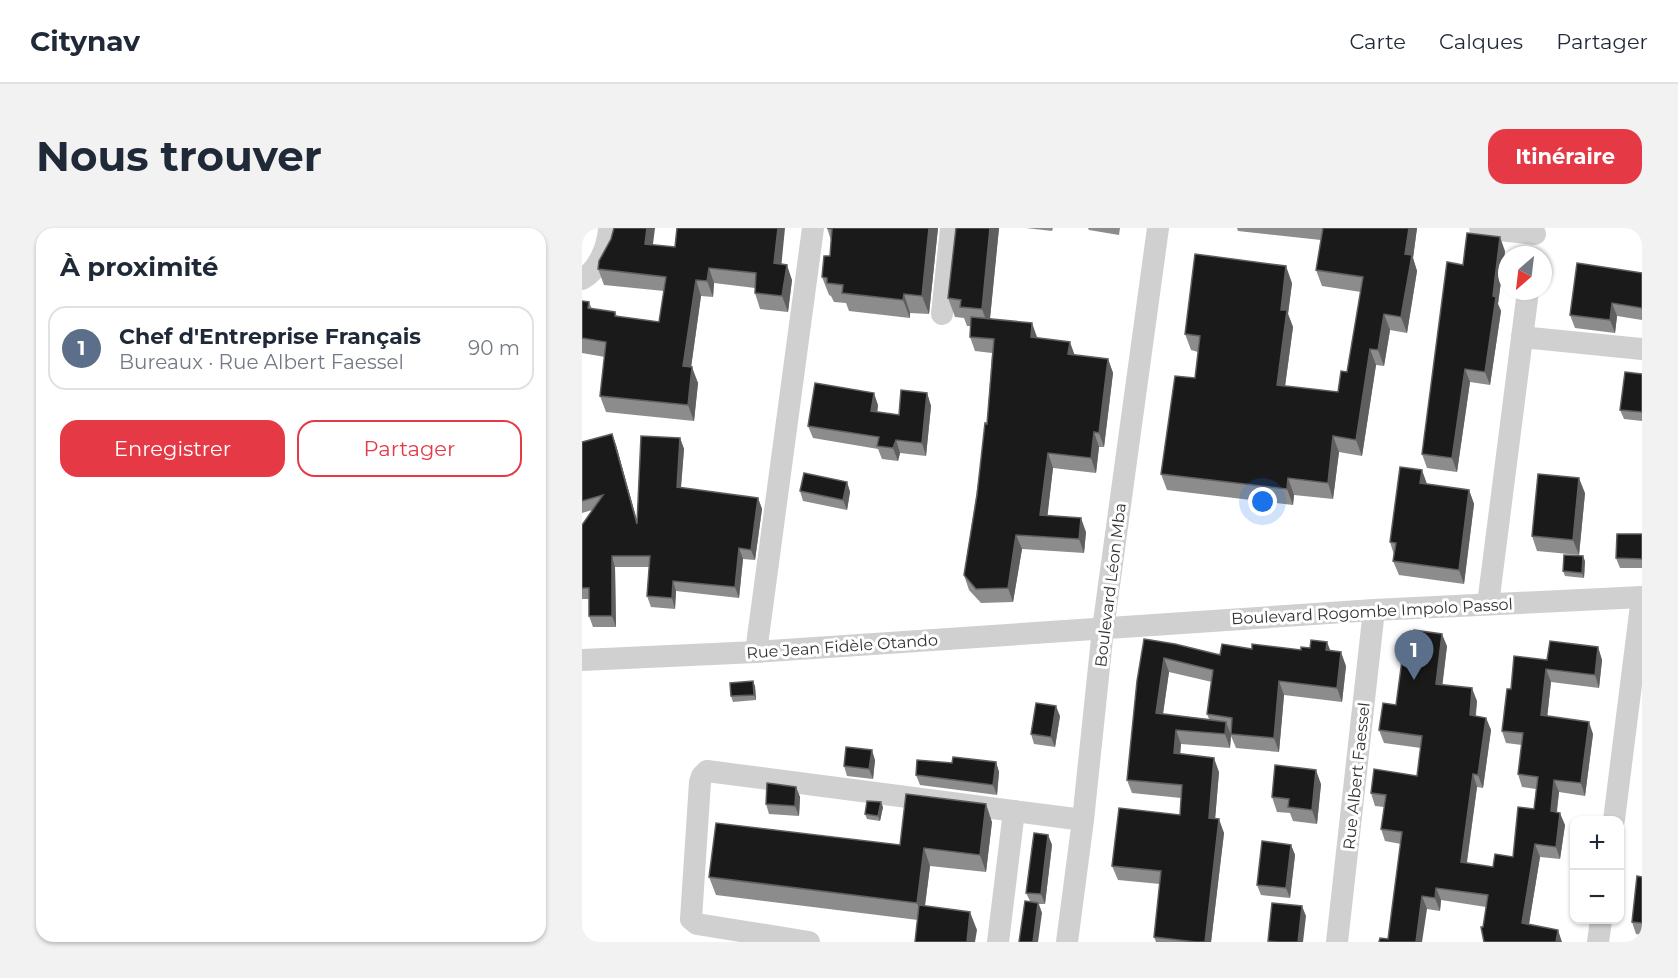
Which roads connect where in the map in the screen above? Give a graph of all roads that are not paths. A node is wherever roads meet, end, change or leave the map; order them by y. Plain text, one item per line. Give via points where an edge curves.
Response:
1 (609, 228) edge
2 (813, 228) edge
3 (951, 228) edge
4 (1158, 228) edge
5 (1480, 228) edge
6 (1534, 239) edge
7 (582, 279) edge
8 (1527, 300) edge
9 (942, 314) dead end
10 (1522, 337) junction
11 (1642, 350) edge
12 (1642, 597) edge
13 (1488, 604) junction
14 (1374, 610) junction
15 (1103, 629) junction
16 (756, 652) junction
17 (582, 660) edge
18 (1014, 811) junction
19 (1615, 816) edge
20 (1083, 820) junction
21 (1600, 924) edge
22 (809, 942) edge
23 (998, 942) edge
24 (1067, 942) edge
25 (1337, 942) edge
26 (1598, 942) edge

1 - 7 street via 602,257
2 - 16 street
3 - 9 street
4 - 15 street, Boulevard Léon Mba
5 - 6 street
8 - 10 street
10 - 11 street
10 - 13 street
12 - 13 street, Boulevard Rogombe Impolo Passol
12 - 19 street
13 - 14 street, Boulevard Rogombe Impolo Passol
14 - 15 street, Boulevard Rogombe Impolo Passol
14 - 25 street, Rue Albert Faessel
15 - 16 street, Rue Jean Fidèle Otando
15 - 20 street, Boulevard Léon Mba
16 - 17 street, Rue Jean Fidèle Otando
18 - 20 street
18 - 22 street via 707,771 700,782 691,919 697,924
18 - 23 street
20 - 24 street, Boulevard Léon Mba
21 - 26 street

